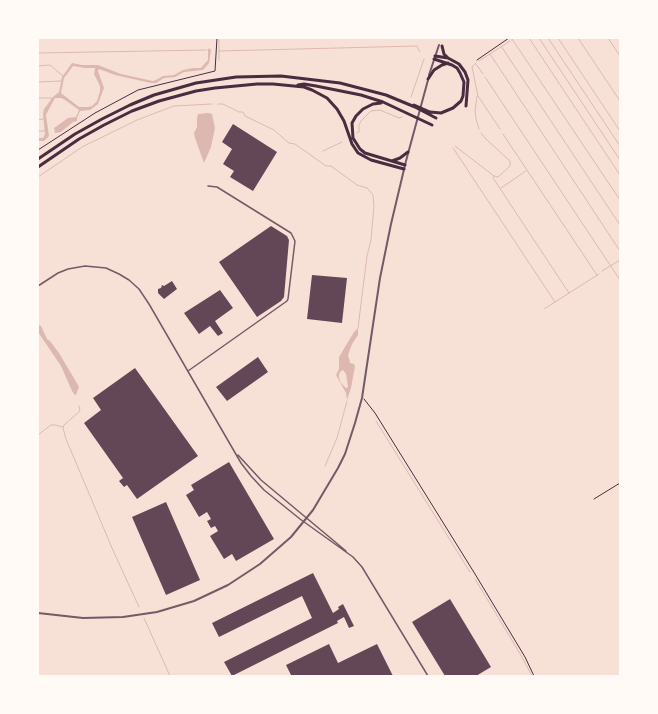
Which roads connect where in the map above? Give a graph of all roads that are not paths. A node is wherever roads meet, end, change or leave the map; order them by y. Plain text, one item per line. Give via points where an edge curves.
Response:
1 (440, 46) joint
2 (434, 58) junction
3 (448, 58) junction
4 (449, 63) junction
5 (428, 79) junction
6 (296, 86) junction
7 (383, 102) junction
8 (408, 104) junction
9 (466, 106) dead end
10 (436, 118) dead end
11 (432, 125) dead end
12 (408, 152) junction
13 (38, 159) edge
14 (391, 161) junction
15 (38, 167) edge
16 (404, 167) junction
17 (208, 186) dead end
18 (38, 286) edge
19 (188, 371) junction
20 (237, 454) junction
21 (308, 518) junction
22 (304, 522) junction
23 (353, 557) junction
24 (363, 563) dead end
25 (361, 565) junction
26 (38, 613) edge
27 (428, 676) edge

1 - 2 street
1 - 3 highway
2 - 3 highway
2 - 4 highway
2 - 5 street
3 - 9 highway via 459,64 468,80
4 - 5 highway via 434,70
4 - 8 highway via 457,68 464,82 463,96 457,105 441,113
5 - 12 street
6 - 7 highway via 316,86
6 - 15 highway via 258,84 215,88 159,101 104,125
6 - 16 highway via 312,90 333,104 344,121 352,144 361,155 371,160
7 - 11 highway
7 - 14 highway via 363,109 356,116 352,123 352,133 360,150
8 - 10 highway
8 - 13 highway via 365,88 311,78 258,75 212,80 154,95 130,105 75,134
12 - 14 highway
12 - 16 street
14 - 16 highway
16 - 21 street via 380,278 362,398 345,454
17 - 19 street via 217,187 291,233 295,241 287,301
18 - 19 street via 58,273 76,267 106,268 120,274 139,289
19 - 20 street
20 - 21 street via 261,480
20 - 22 street via 257,483
21 - 22 street
21 - 23 street
22 - 23 street
22 - 26 street via 275,552 246,574 210,594 177,606 147,614 109,618
23 - 25 street
24 - 25 street
25 - 27 street

